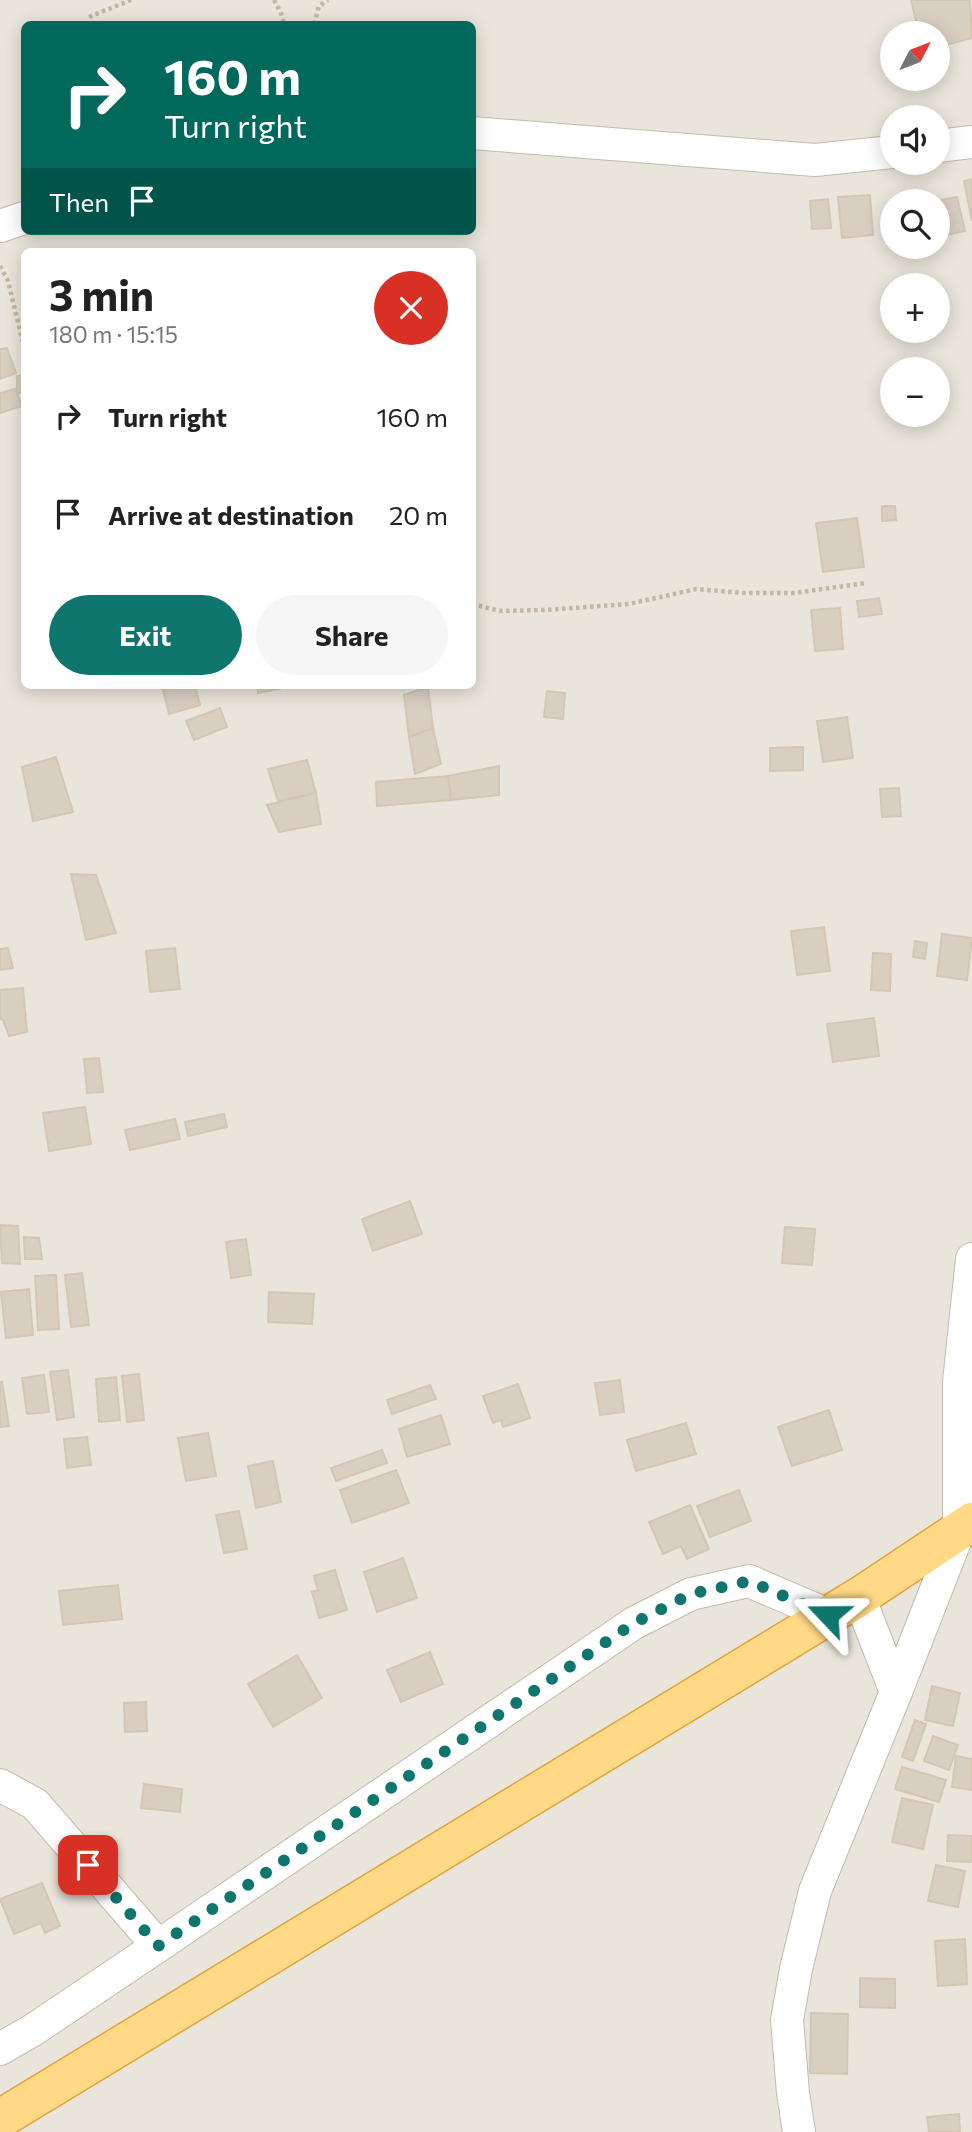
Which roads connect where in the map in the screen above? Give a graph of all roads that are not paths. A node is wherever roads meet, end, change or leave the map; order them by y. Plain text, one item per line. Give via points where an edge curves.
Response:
1 (476, 133) edge
2 (972, 142) edge
3 (950, 145) edge
4 (880, 153) edge
5 (21, 219) edge
6 (0, 226) edge
7 (972, 1259) edge
8 (965, 1527) edge
9 (843, 1606) junction
10 (897, 1692) junction
11 (0, 1785) edge
12 (158, 1946) junction
13 (0, 2049) edge
14 (0, 2119) edge
15 (799, 2132) edge

1 - 4 street via 815,160
2 - 3 street
5 - 6 street
7 - 8 street via 959,1382
8 - 9 highway
8 - 10 street
9 - 10 street
9 - 12 street via 749,1581 691,1594 634,1623
9 - 14 highway
10 - 15 street via 815,1891 796,1969 787,2020
11 - 12 street via 35,1804
12 - 13 street

